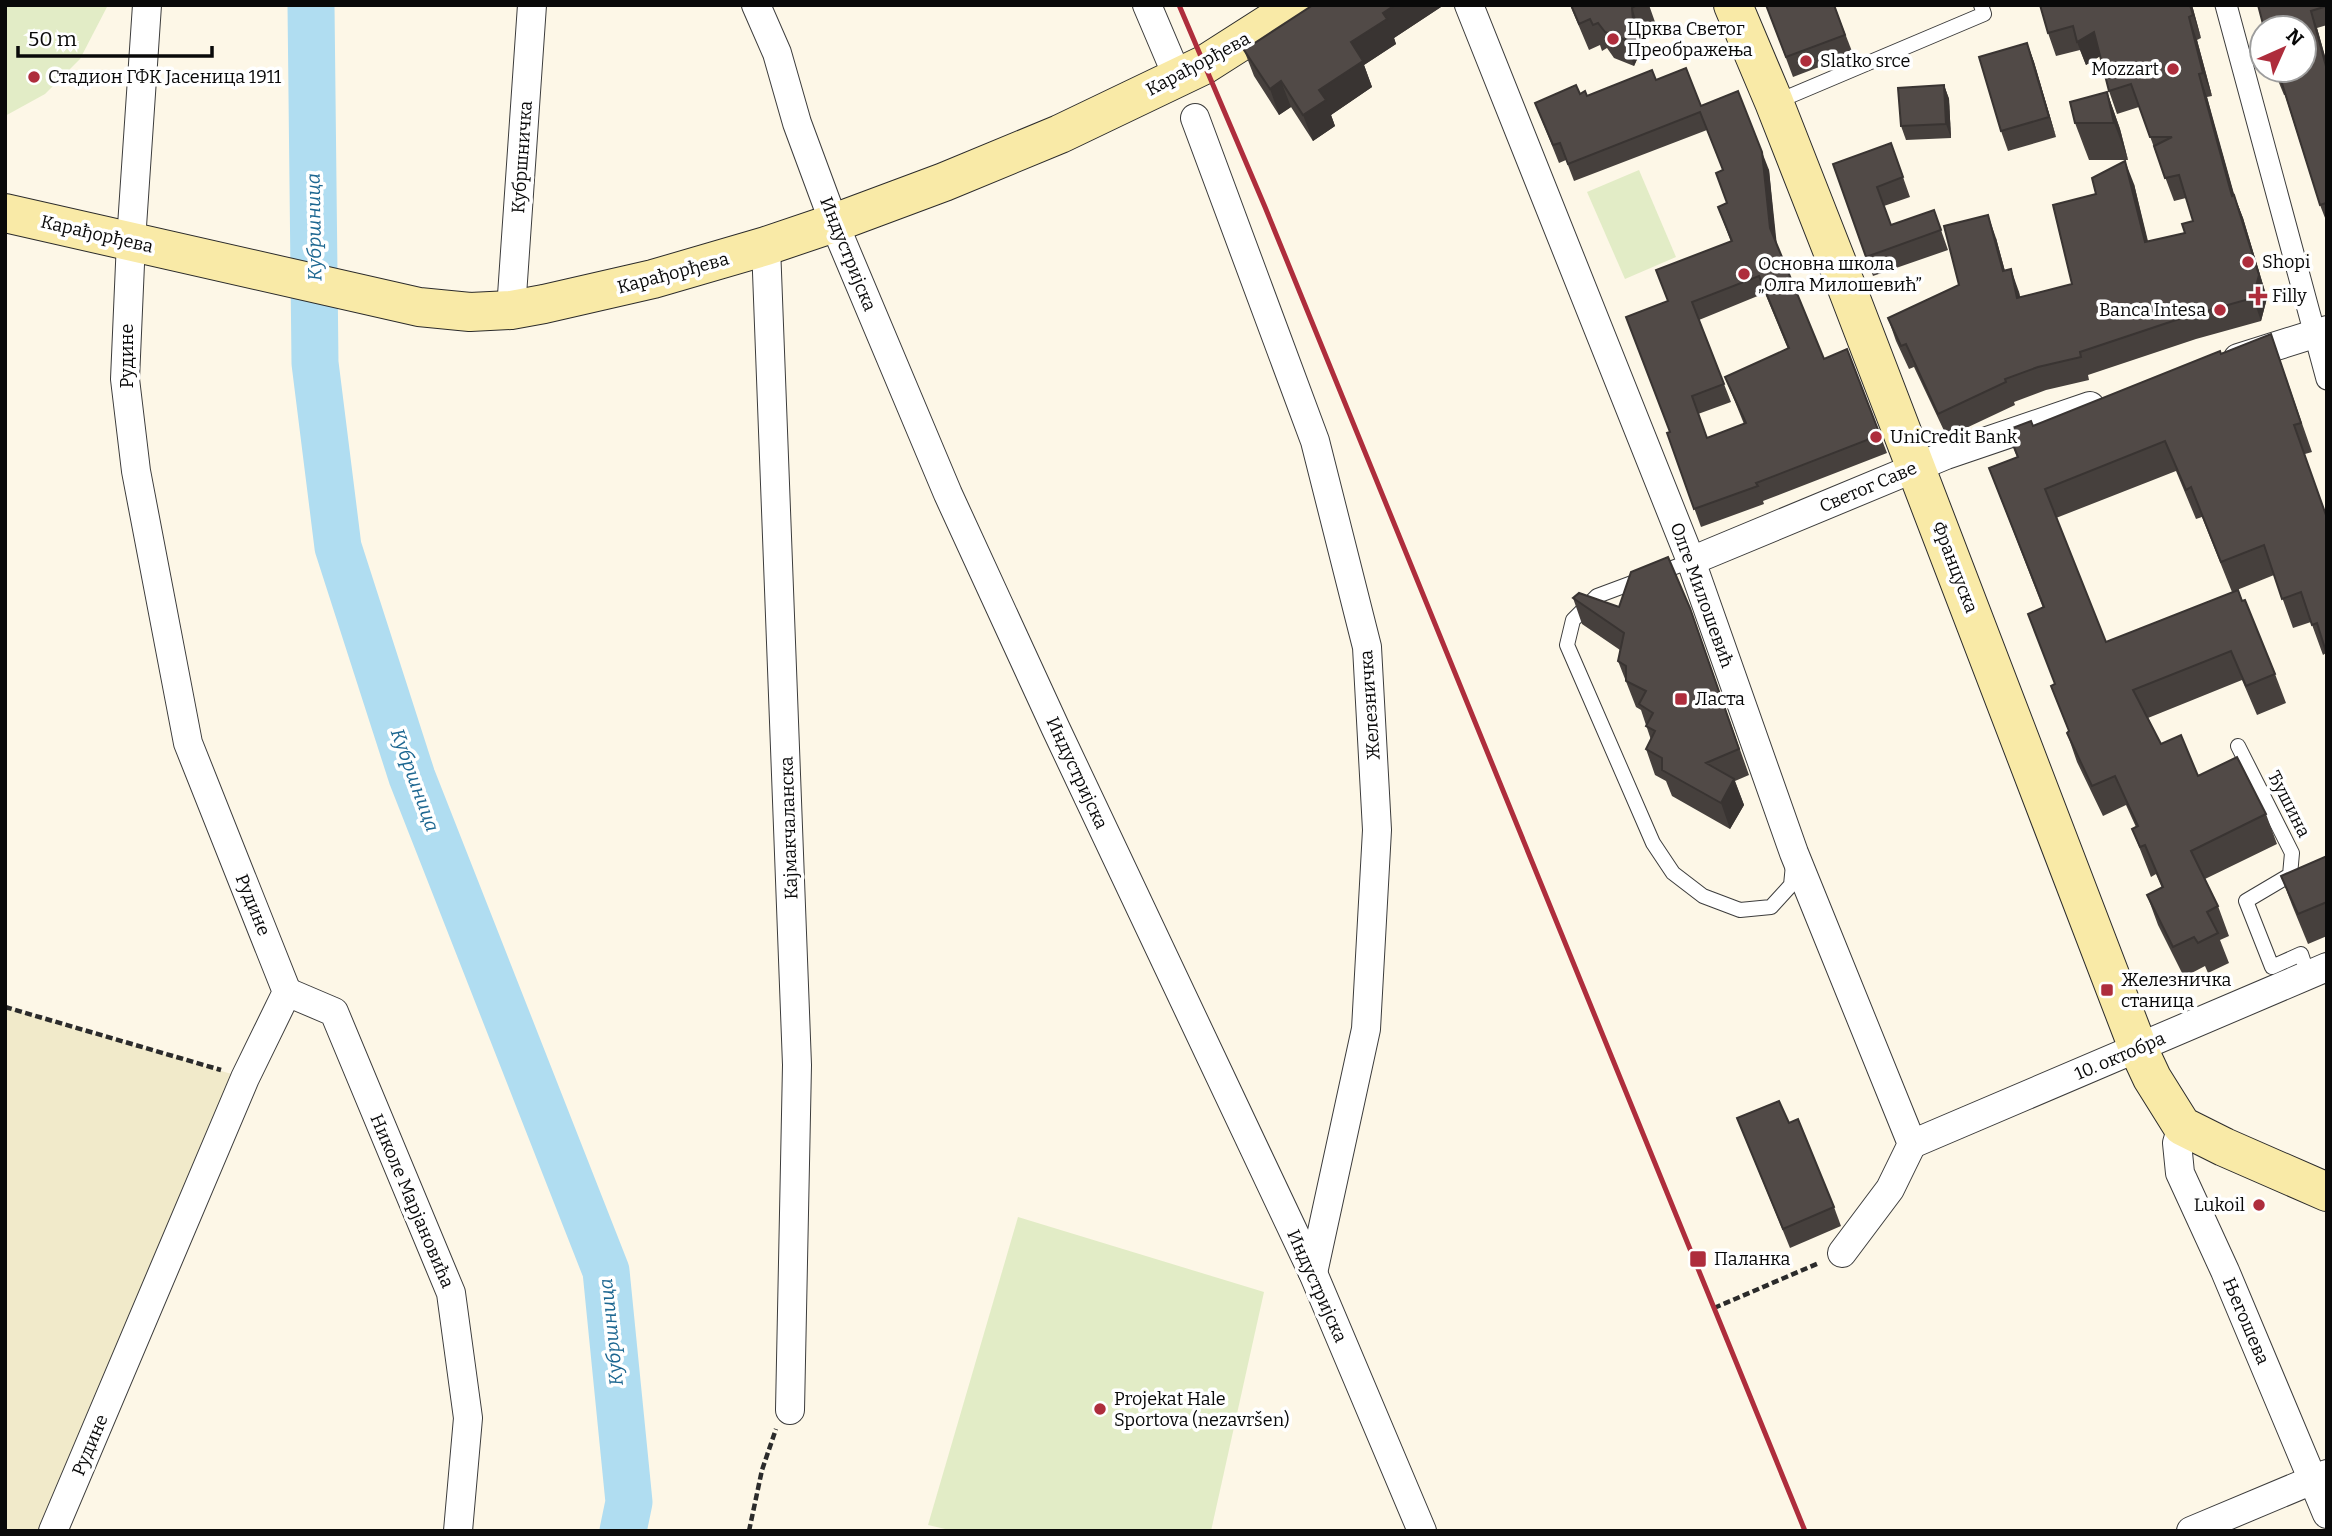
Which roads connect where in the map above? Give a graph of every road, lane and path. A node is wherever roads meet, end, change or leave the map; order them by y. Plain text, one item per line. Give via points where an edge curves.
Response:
1 (147, 5) edge
2 (532, 5) edge
3 (756, 5) edge
4 (1147, 5) edge
5 (1298, 5) edge
6 (1469, 5) edge
7 (1733, 5) edge
8 (1981, 5) edge
9 (2226, 5) edge
10 (1178, 78) junction
11 (1774, 102) junction
12 (1195, 118) dead end
13 (5, 213) edge
14 (834, 223) junction
15 (138, 243) junction
16 (766, 246) junction
17 (511, 310) junction
18 (2320, 332) edge
19 (2209, 368) edge
20 (2327, 379) edge
21 (2117, 398) edge
22 (1917, 467) junction
23 (1691, 561) junction
24 (2238, 746) dead end
25 (1794, 853) junction
26 (2317, 971) edge
27 (288, 992) junction
28 (5, 1007) edge
29 (2138, 1048) junction
30 (245, 1078) junction
31 (2182, 1126) junction
32 (1912, 1144) junction
33 (2327, 1192) edge
34 (1842, 1253) joint
35 (1313, 1273) junction
36 (1714, 1308) dead end
37 (790, 1410) joint
38 (2320, 1477) edge
39 (2327, 1514) edge
40 (53, 1531) edge
41 (457, 1531) edge
42 (749, 1531) edge
43 (1422, 1531) edge
44 (2191, 1531) edge

1 - 15 street, Рудине
2 - 17 street, Кубршничка
3 - 14 street, Индустријска via 777,53
4 - 10 street
5 - 10 main road, Карађорђева
6 - 23 street, Олге Милошевић
7 - 11 main road, Француска
8 - 11 lane via 1984,14
9 - 18 street
10 - 14 main road, Карађорђева via 944,183
11 - 22 main road, Француска
12 - 35 street, Железничка via 1315,441 1367,647 1377,830 1366,1029
13 - 15 main road, Карађорђева
14 - 16 main road, Карађорђева
14 - 35 street, Индустријска via 960,519
15 - 17 main road, Карађорђева via 419,307
15 - 27 street, Рудине via 125,379 136,471 188,743
16 - 17 main road, Карађорђева via 653,279
16 - 37 street, Кајмакчаланска via 797,1065
18 - 19 street
18 - 20 street
21 - 22 street, Светог Саве
22 - 23 street, Светог Саве
22 - 29 main road, Француска
23 - 25 street, Олге Милошевић
23 - 25 lane via 1597,596 1573,620 1567,645 1653,844 1673,873 1703,896 1740,910 1771,907 1791,885
24 - 26 lane, Ђушина via 2292,853 2290,875 2246,901 2272,967 2301,954
25 - 32 street, Олге Милошевић
26 - 29 street, 10. октобра
27 - 30 street, Рудине
27 - 41 street, Николе Марјановића via 334,1012 451,1293 468,1418
28 - 30 path
29 - 31 main road, Француска
29 - 32 street, 10. октобра
30 - 40 street, Рудине
31 - 33 main road
31 - 38 street, Његошева via 2177,1143 2180,1173
32 - 34 street via 1890,1189
34 - 36 path
35 - 43 street, Индустријска
37 - 42 path via 780,1419 762,1470
38 - 39 street, Његошева
38 - 44 street

